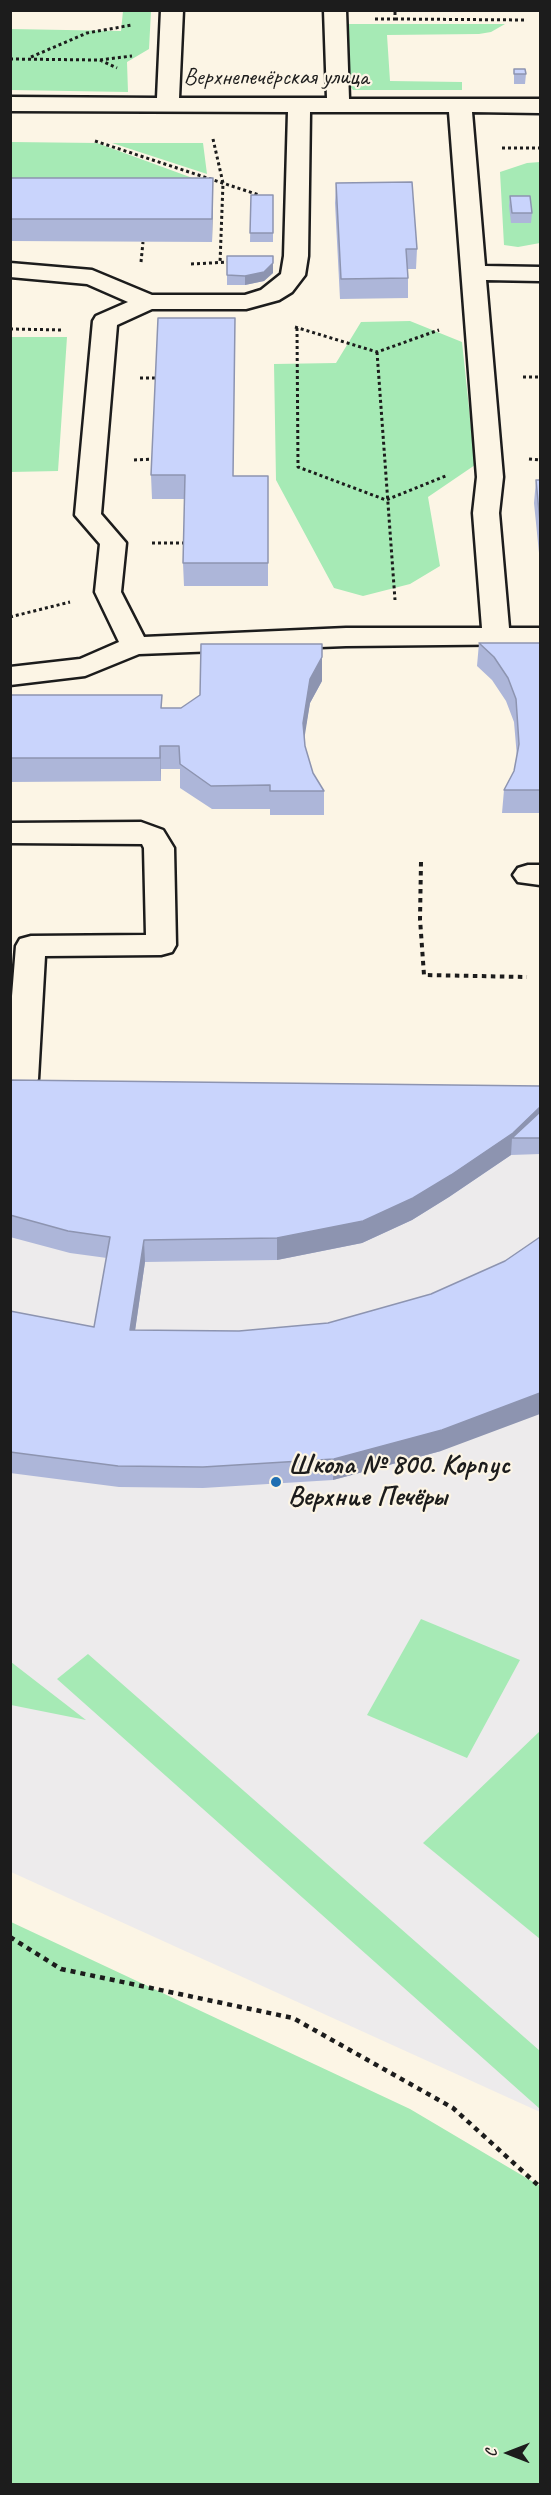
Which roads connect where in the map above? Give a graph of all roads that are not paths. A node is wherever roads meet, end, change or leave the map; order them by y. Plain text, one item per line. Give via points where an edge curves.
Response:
1 (335, 10) edge
2 (172, 12) edge
3 (10, 104) edge
4 (168, 104) junction
5 (299, 105) junction
6 (338, 105) junction
7 (460, 106) junction
8 (540, 106) edge
9 (10, 270) edge
10 (473, 273) junction
11 (540, 274) edge
12 (148, 302) junction
13 (496, 636) junction
14 (540, 636) edge
15 (135, 646) junction
16 (10, 676) edge
17 (10, 833) edge
18 (22, 1079) edge

1 - 6 street
2 - 4 street
3 - 4 street, Верхнепечёрская улица
4 - 5 street, Верхнепечёрская улица
5 - 6 street, Верхнепечёрская улица
5 - 12 street via 293,275 270,295 246,302
6 - 7 street, Верхнепечёрская улица
7 - 8 street, Верхнепечёрская улица
7 - 10 street
9 - 12 street via 92,277
10 - 11 street
10 - 13 street via 490,477 486,513
12 - 15 street via 105,321 88,515 113,543 108,592
13 - 14 street
13 - 15 street
15 - 16 street via 85,667
17 - 18 street via 141,832 153,837 159,848 161,945 31,946

